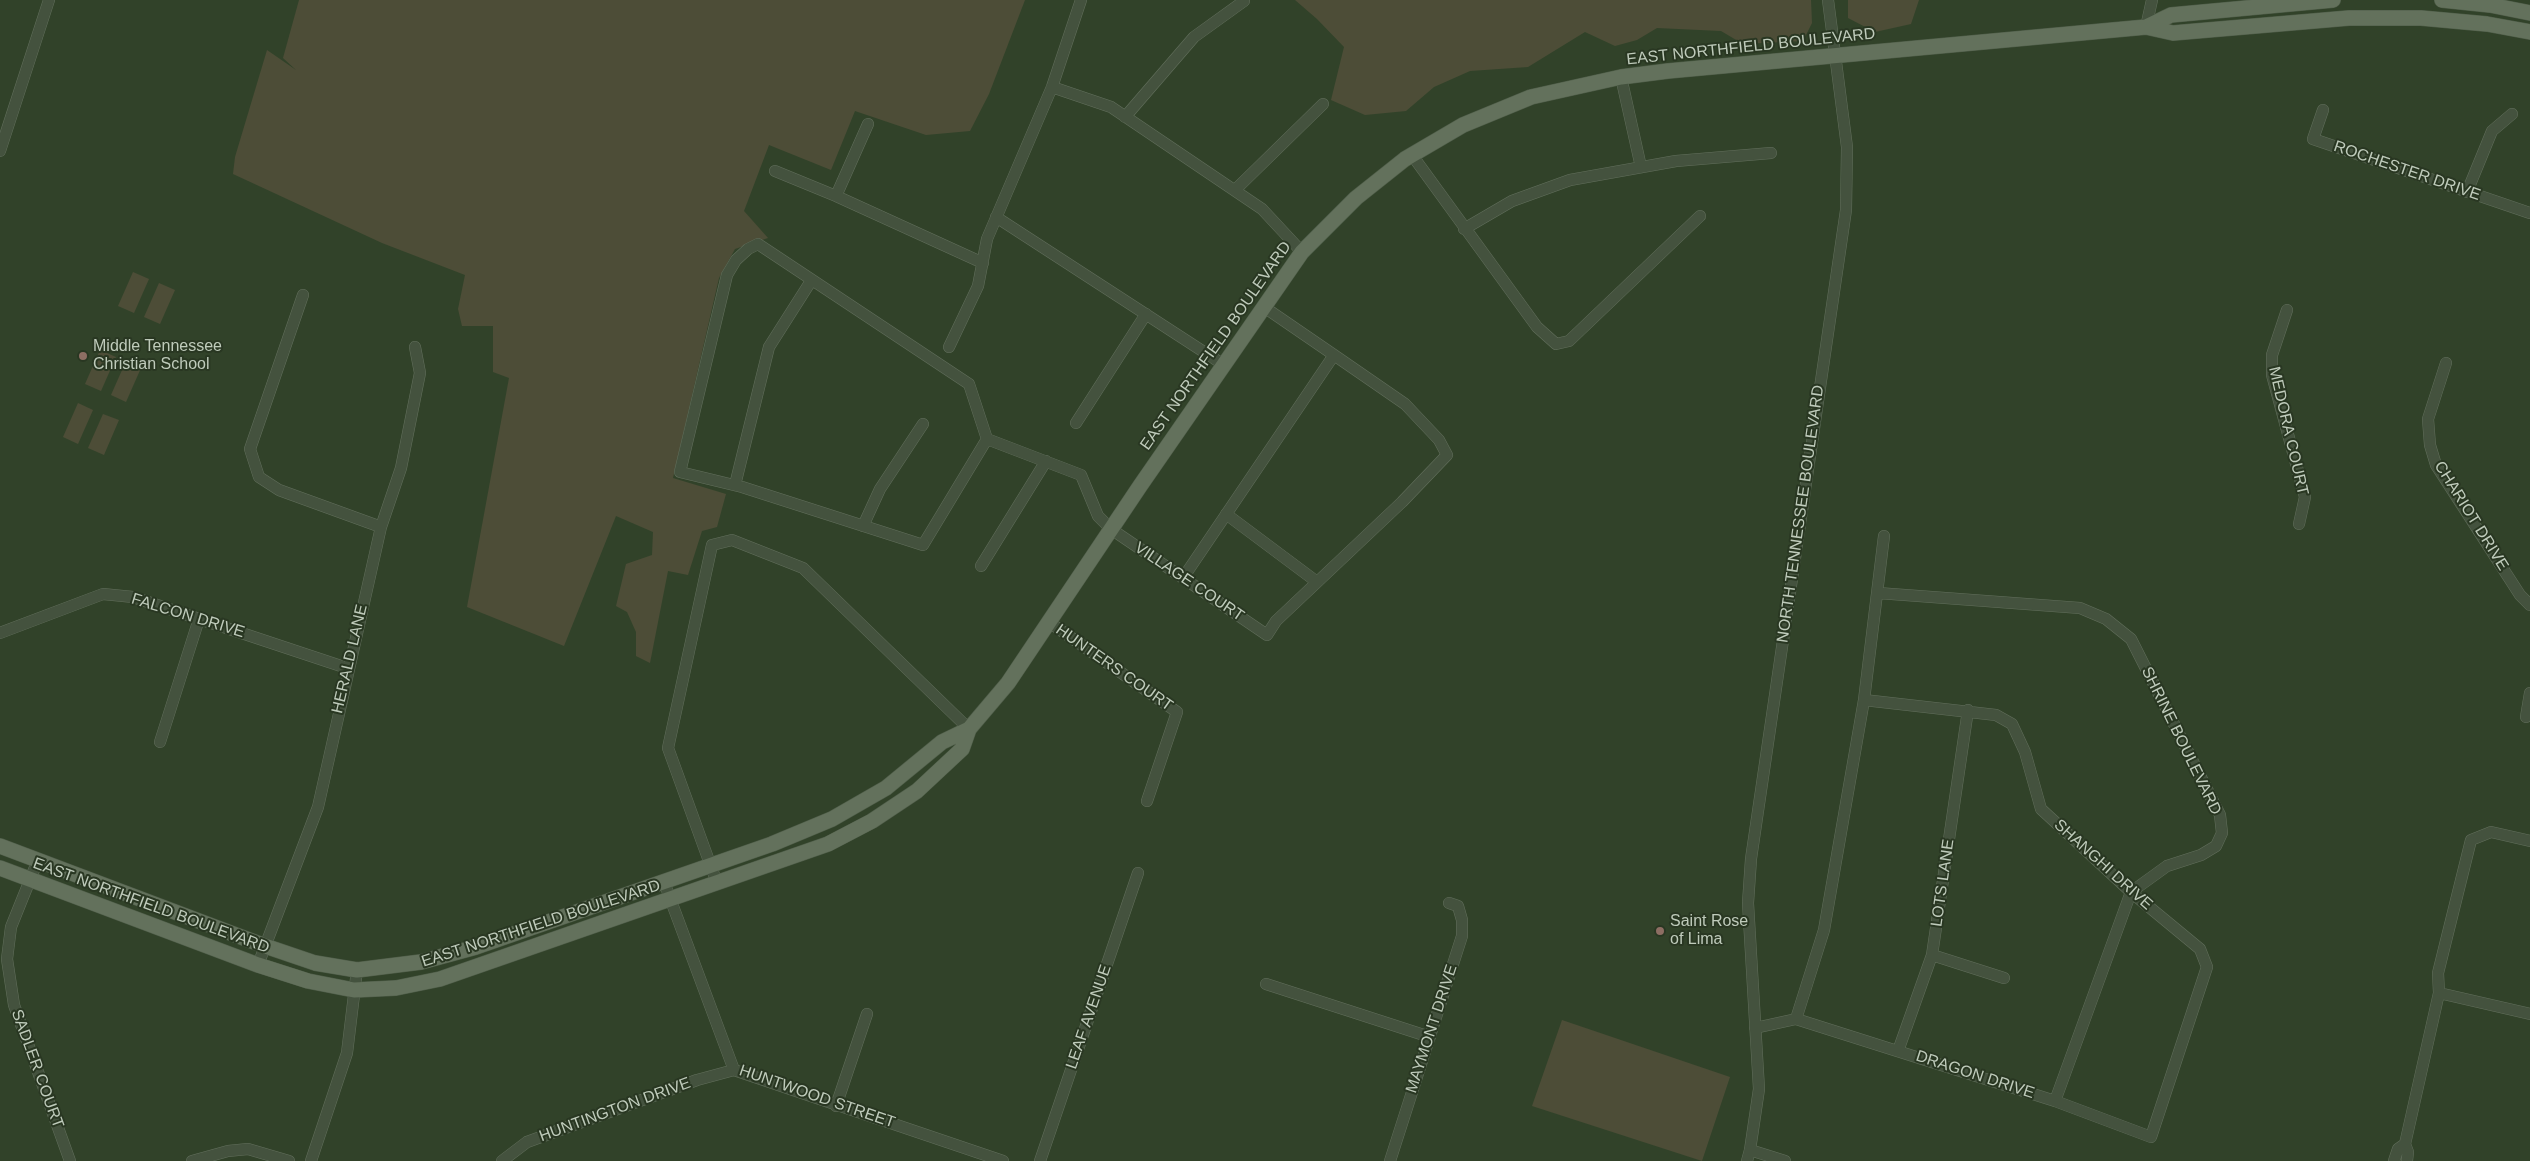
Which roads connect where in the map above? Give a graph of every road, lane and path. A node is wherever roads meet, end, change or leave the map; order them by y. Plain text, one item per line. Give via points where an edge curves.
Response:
1 (48, 0) edge
2 (1081, 0) edge
3 (1828, 0) edge
4 (2152, 0) edge
5 (2333, 0) edge
6 (2442, 0) edge
7 (1244, 1) edge
8 (2491, 2) edge
9 (2530, 13) edge
10 (2488, 24) junction
11 (2146, 27) junction
12 (2530, 32) edge
13 (1835, 56) junction
14 (1621, 78) junction
15 (1052, 87) junction
16 (1323, 104) dead end
17 (2323, 110) dead end
18 (2512, 114) dead end
19 (1125, 117) junction
20 (868, 124) dead end
21 (0, 151) edge
22 (1771, 153) dead end
23 (1412, 155) junction
24 (1641, 167) junction
25 (775, 171) dead end
26 (1234, 190) junction
27 (2468, 192) junction
28 (836, 196) junction
29 (2530, 214) edge
30 (1700, 216) dead end
31 (996, 218) junction
32 (1464, 229) junction
33 (1302, 252) junction
34 (983, 263) junction
35 (811, 281) junction
36 (303, 295) dead end
37 (1264, 307) junction
38 (2287, 310) dead end
39 (1146, 314) junction
40 (415, 347) dead end
41 (949, 347) dead end
42 (1334, 355) junction
43 (2446, 363) dead end
44 (1224, 365) junction
45 (923, 424) dead end
46 (1076, 424) dead end
47 (987, 439) junction
48 (1046, 461) junction
49 (735, 485) junction
50 (1226, 514) junction
51 (2299, 524) dead end
52 (863, 526) junction
53 (381, 527) junction
54 (1111, 529) junction
55 (1884, 536) dead end
56 (981, 566) dead end
57 (1183, 578) junction
58 (1317, 582) junction
59 (1878, 593) junction
60 (2530, 606) edge
61 (199, 619) junction
62 (1049, 622) junction
63 (0, 634) edge
64 (347, 668) junction
65 (2530, 693) edge
66 (1864, 700) junction
67 (1968, 710) junction
68 (2526, 717) dead end
69 (969, 729) junction
70 (160, 742) dead end
71 (1148, 801) dead end
72 (2530, 841) edge
73 (0, 846) edge
74 (38, 860) junction
75 (710, 865) junction
76 (0, 868) edge
77 (1138, 873) dead end
78 (30, 880) junction
79 (664, 882) junction
80 (717, 883) junction
81 (2131, 892) junction
82 (670, 900) junction
83 (1449, 903) dead end
84 (266, 946) junction
85 (1932, 955) junction
86 (258, 966) junction
87 (357, 970) junction
88 (2004, 978) dead end
89 (1266, 984) dead end
90 (354, 990) junction
91 (2439, 993) junction
92 (867, 1014) dead end
93 (2530, 1014) edge
94 (1796, 1019) junction
95 (1755, 1028) junction
96 (1430, 1037) junction
97 (1898, 1051) junction
98 (734, 1070) junction
99 (2055, 1101) junction
100 (836, 1106) junction
101 (2151, 1137) joint
102 (2405, 1144) junction
103 (1749, 1155) edge
104 (70, 1161) edge
105 (192, 1161) edge
106 (289, 1161) edge
107 (311, 1161) edge
108 (502, 1161) edge
109 (1003, 1161) edge
110 (1040, 1161) edge
111 (1390, 1161) edge
112 (1784, 1161) edge
113 (2394, 1161) edge
114 (2407, 1161) edge

1 - 21 street
2 - 15 street
3 - 13 street, NORTH TENNESSEE BOULEVARD
4 - 11 street
5 - 11 main road, EAST NORTHFIELD BOULEVARD via 2171,15
6 - 8 main road
7 - 19 street via 1194,37
8 - 9 main road
8 - 10 street
10 - 11 main road, EAST NORTHFIELD BOULEVARD via 2421,18 2349,18 2173,33
10 - 12 main road, EAST NORTHFIELD BOULEVARD
11 - 13 main road, EAST NORTHFIELD BOULEVARD
13 - 14 main road, EAST NORTHFIELD BOULEVARD
13 - 95 street, NORTH TENNESSEE BOULEVARD via 1846,147 1846,210 1751,858 1748,903
14 - 23 main road, EAST NORTHFIELD BOULEVARD via 1531,97 1463,125
14 - 24 street
15 - 19 street via 1111,107
15 - 31 street
16 - 26 street
17 - 27 street, ROCHESTER DRIVE via 2313,140
18 - 27 street via 2492,131
19 - 26 street
20 - 28 street
22 - 24 street
23 - 32 street
23 - 33 main road, EAST NORTHFIELD BOULEVARD via 1356,198
24 - 32 street via 1570,180 1512,201
25 - 28 street
26 - 33 street via 1262,209
27 - 29 street, ROCHESTER DRIVE
28 - 34 street
30 - 32 street via 1569,341 1556,344 1537,327
31 - 34 street via 987,239
31 - 39 street
33 - 37 main road, EAST NORTHFIELD BOULEVARD
34 - 41 street via 978,286
35 - 47 street via 969,384
35 - 49 street via 769,347
35 - 49 street via 758,244 736,260 727,275 680,472
36 - 53 street via 250,449 260,477 279,490
37 - 42 street
37 - 44 main road, EAST NORTHFIELD BOULEVARD
38 - 51 street, MEDORA COURT via 2272,355 2272,375 2305,497
39 - 44 street
39 - 46 street
40 - 53 street, HERALD LANE via 420,373 401,468
42 - 50 street
42 - 58 street via 1405,404 1439,440 1447,455
43 - 60 street, CHARIOT DRIVE via 2428,419 2436,465
44 - 54 main road, EAST NORTHFIELD BOULEVARD
45 - 52 street via 880,489
47 - 48 street, VILLAGE COURT
47 - 52 street via 923,545
48 - 54 street, VILLAGE COURT via 1081,475 1098,516
48 - 56 street
49 - 52 street
50 - 57 street
50 - 58 street
53 - 64 street, HERALD LANE
54 - 57 street, VILLAGE COURT
54 - 62 main road, EAST NORTHFIELD BOULEVARD
55 - 59 street
57 - 58 street, VILLAGE COURT via 1267,636 1276,621
59 - 66 street
59 - 81 street, SHRINE BOULEVARD via 2080,608 2106,619 2130,639 2220,815 2222,833 2216,846 2201,855 2166,866
61 - 63 street, FALCON DRIVE via 134,597 103,594
61 - 64 street, FALCON DRIVE
61 - 70 street
62 - 69 main road, EAST NORTHFIELD BOULEVARD via 1008,683
62 - 71 street, HUNTERS COURT via 1177,712
64 - 84 street, HERALD LANE via 318,806
65 - 68 street
66 - 67 street, SHANGHI DRIVE
66 - 94 street via 1824,930
67 - 81 street, SHANGHI DRIVE via 1996,715 2012,724 2025,752 2041,809
67 - 85 street, LOTS LANE
69 - 75 main road, EAST NORTHFIELD BOULEVARD via 942,742 886,788 832,819
69 - 75 street via 802,568 732,540 712,545 668,748
69 - 80 main road, EAST NORTHFIELD BOULEVARD via 962,749 917,791 872,821 828,844
72 - 91 street via 2491,832 2471,840 2438,973
73 - 74 main road, EAST NORTHFIELD BOULEVARD
74 - 78 street, SADLER COURT
74 - 84 main road, EAST NORTHFIELD BOULEVARD
75 - 79 main road, EAST NORTHFIELD BOULEVARD
75 - 80 street
76 - 78 main road, EAST NORTHFIELD BOULEVARD
77 - 110 street, LEAF AVENUE
78 - 86 main road, EAST NORTHFIELD BOULEVARD
78 - 104 street, SADLER COURT via 11,927 7,959 14,1006
79 - 82 street, HUNTWOOD STREET
79 - 87 main road, EAST NORTHFIELD BOULEVARD via 476,947 420,962
80 - 82 main road, EAST NORTHFIELD BOULEVARD
81 - 99 street
81 - 101 street, SHANGHI DRIVE via 2200,949 2207,966
82 - 90 main road, EAST NORTHFIELD BOULEVARD via 440,979 396,988
82 - 98 street, HUNTWOOD STREET
83 - 96 street, MAYMONT DRIVE via 1458,906 1462,936
84 - 86 street, HERALD LANE
84 - 87 main road, EAST NORTHFIELD BOULEVARD via 315,963
85 - 88 street
85 - 97 street, LOTS LANE
86 - 90 main road, EAST NORTHFIELD BOULEVARD
87 - 90 street
89 - 96 street
90 - 107 street via 346,1053
91 - 93 street
91 - 102 street
92 - 100 street
94 - 95 street
94 - 97 street, DRAGON DRIVE
95 - 103 street, NORTH TENNESSEE BOULEVARD via 1759,1089
96 - 111 street, MAYMONT DRIVE
97 - 99 street, DRAGON DRIVE
98 - 100 street, HUNTWOOD STREET
98 - 108 street, HUNTINGTON DRIVE via 697,1080 527,1142
99 - 101 street, DRAGON DRIVE
100 - 109 street, HUNTWOOD STREET
102 - 113 street via 2398,1149
102 - 114 street
103 - 112 street
105 - 106 street via 228,1151 248,1150

